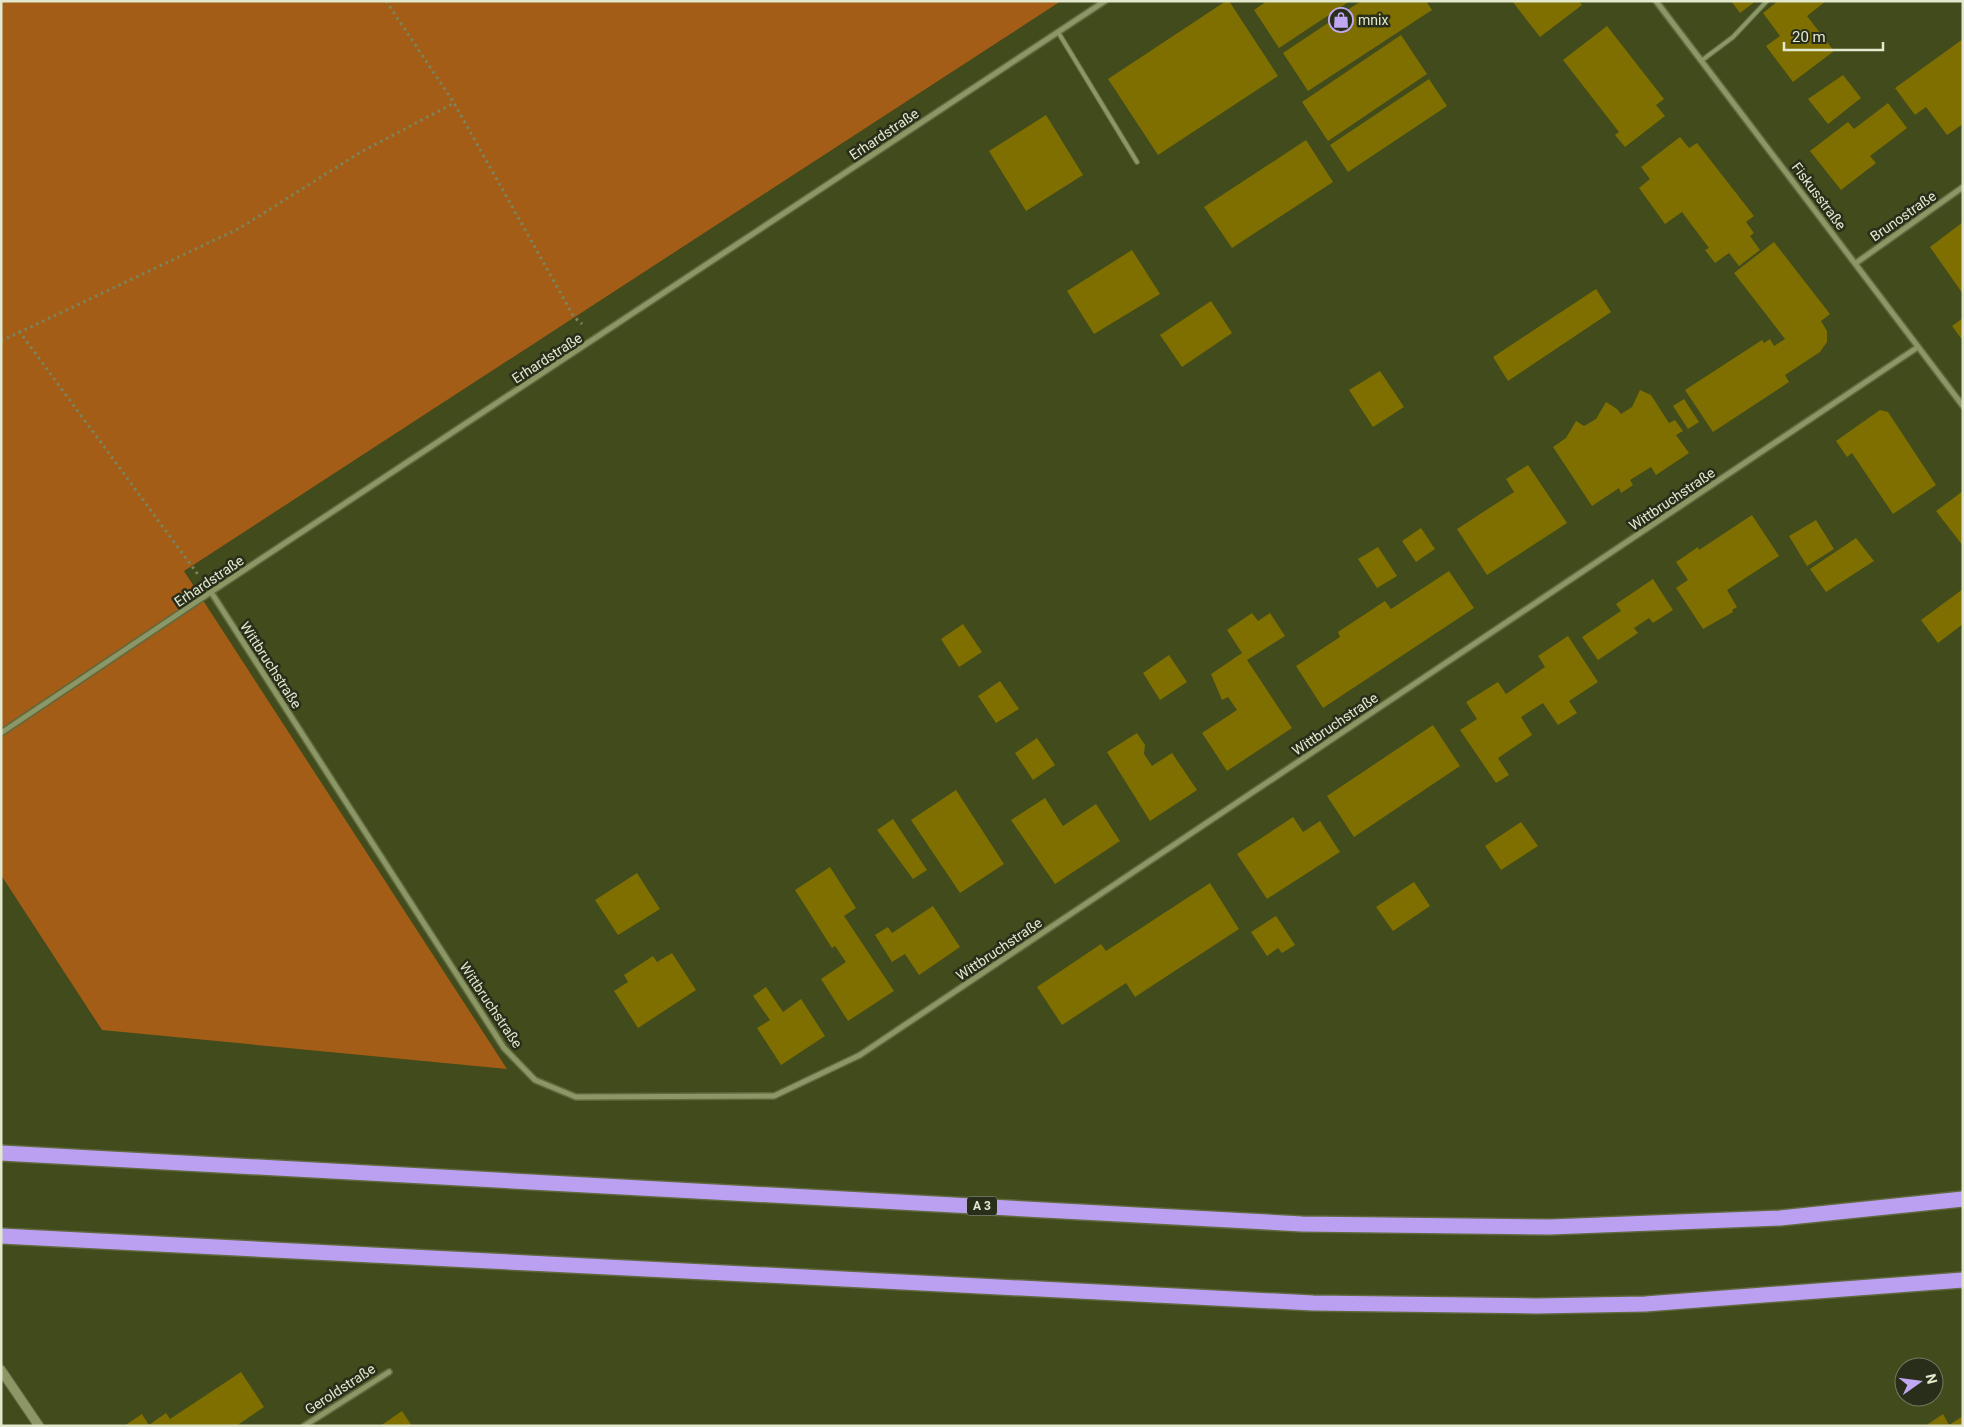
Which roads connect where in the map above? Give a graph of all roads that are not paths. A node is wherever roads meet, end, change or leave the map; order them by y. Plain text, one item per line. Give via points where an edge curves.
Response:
1 (1105, 1) edge
2 (1656, 1) edge
3 (1767, 1) edge
4 (1058, 32) junction
5 (1701, 61) junction
6 (1137, 162) dead end
7 (1963, 187) edge
8 (1856, 263) junction
9 (1918, 347) junction
10 (1963, 406) edge
11 (211, 592) junction
12 (1, 734) edge
13 (1, 1154) edge
14 (1963, 1199) edge
15 (1, 1236) edge
16 (1963, 1280) edge
17 (1, 1370) edge
18 (388, 1372) dead end
19 (39, 1426) edge
20 (304, 1426) edge

1 - 4 street, Erhardstraße
2 - 5 street, Fiskusstraße
3 - 5 lane via 1733,37
4 - 6 lane
4 - 11 street, Erhardstraße
5 - 8 street, Fiskusstraße
7 - 8 street, Brunostraße
8 - 9 street, Fiskusstraße
9 - 10 street, Fiskusstraße
9 - 11 street, Wittbruchstraße via 860,1055 774,1096 576,1097 535,1080 504,1048
11 - 12 street, Erhardstraße
13 - 14 highway, A 3 via 1302,1224 1550,1227 1780,1218
15 - 16 highway via 1313,1303 1645,1304
17 - 19 street
18 - 20 street, Geroldstraße

